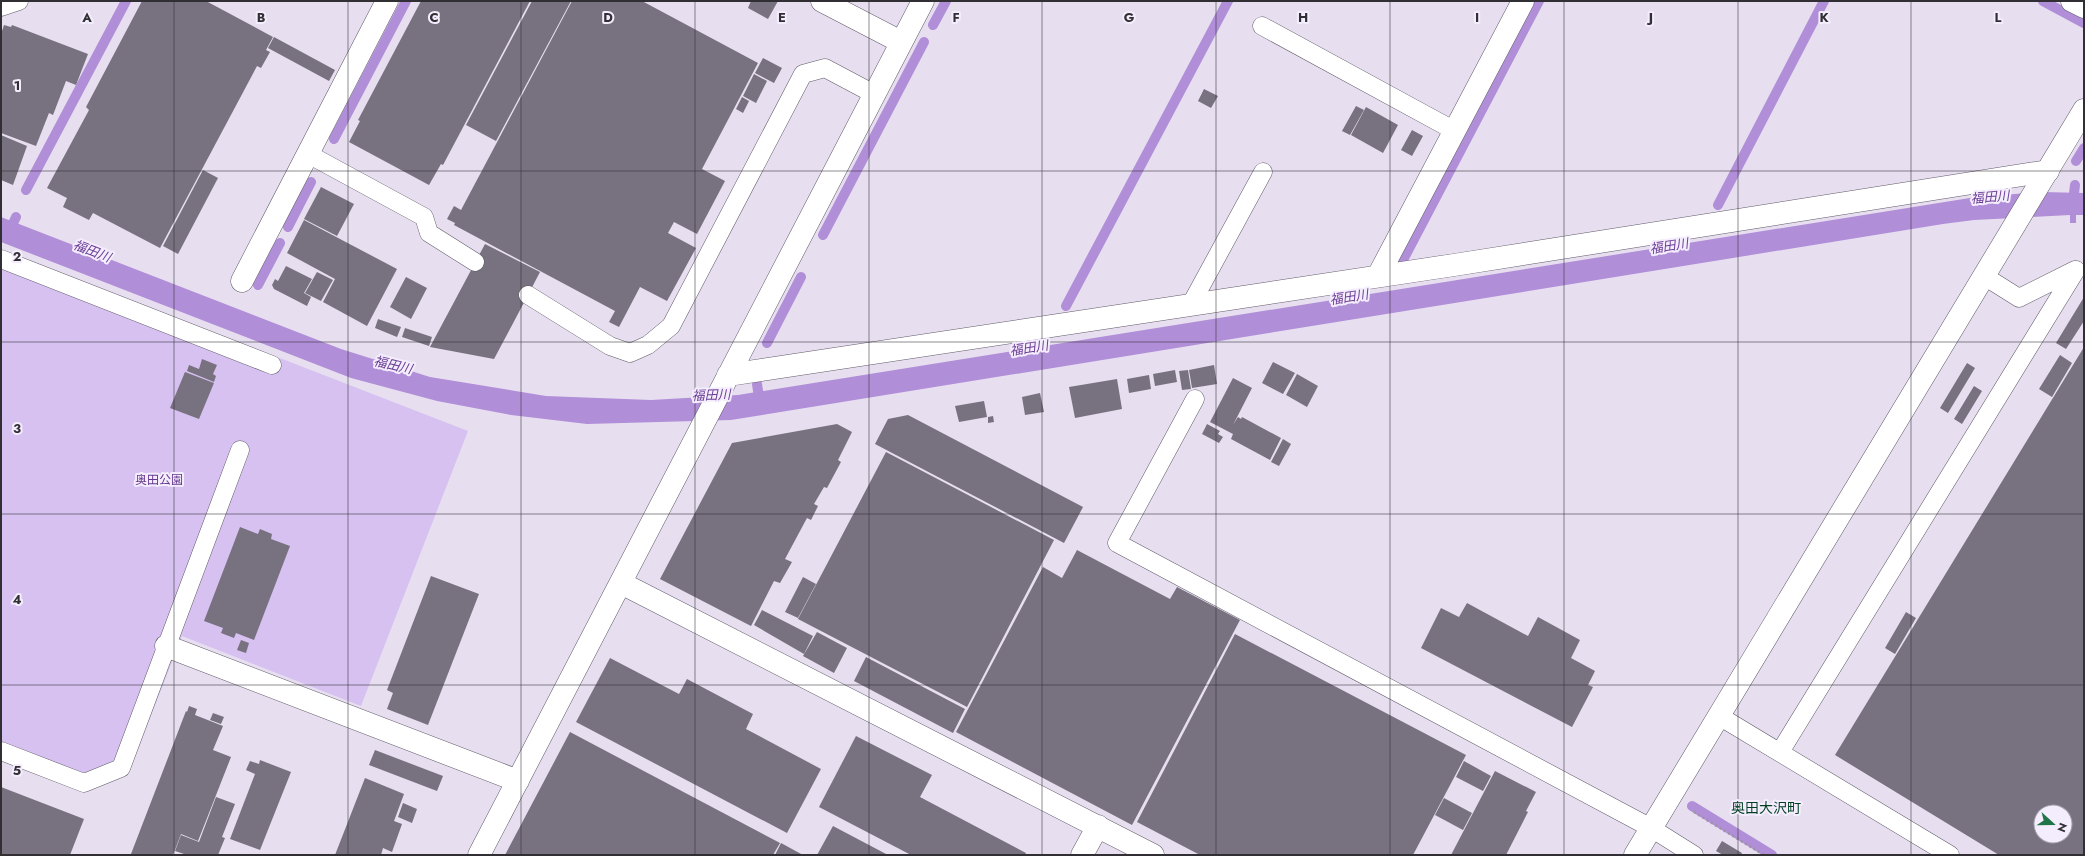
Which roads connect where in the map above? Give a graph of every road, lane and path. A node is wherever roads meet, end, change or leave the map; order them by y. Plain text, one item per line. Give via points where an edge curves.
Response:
1 (19, 1) edge
2 (387, 1) edge
3 (822, 1) edge
4 (923, 1) edge
5 (1523, 1) edge
6 (2072, 1) edge
7 (1, 7) edge
8 (2084, 7) edge
9 (1262, 26) dead end
10 (901, 42) junction
11 (874, 94) junction
12 (2084, 110) edge
13 (1455, 131) junction
14 (308, 154) junction
15 (1263, 172) dead end
16 (2046, 175) junction
17 (1, 259) edge
18 (475, 262) dead end
19 (2080, 270) edge
20 (1378, 276) junction
21 (1984, 276) junction
22 (242, 281) dead end
23 (528, 295) dead end
24 (1190, 306) junction
25 (272, 365) dead end
26 (726, 379) junction
27 (1195, 399) dead end
28 (240, 450) dead end
29 (621, 583) junction
30 (166, 646) junction
31 (1719, 716) junction
32 (1, 751) edge
33 (1780, 752) junction
34 (518, 781) junction
35 (1670, 797) junction
36 (1098, 826) junction
37 (1651, 828) junction
38 (479, 855) edge
39 (1082, 855) edge
40 (1153, 855) edge
41 (1635, 855) edge
42 (1694, 855) edge
43 (1764, 855) edge
44 (1950, 855) edge

1 - 7 lane
2 - 14 street
3 - 10 street
4 - 10 street
5 - 13 street
6 - 8 street
9 - 13 lane
10 - 11 street
11 - 23 lane via 825,68 803,74 671,326 648,345 630,354 610,346
11 - 26 street
12 - 16 street
13 - 20 street
14 - 18 lane via 424,217 429,233
14 - 22 street
15 - 24 lane
16 - 20 street
16 - 21 street
17 - 25 lane
19 - 21 lane via 2019,298
19 - 33 lane
20 - 24 street
21 - 31 street
24 - 26 street
26 - 29 street
27 - 37 lane via 1117,543
28 - 30 lane
29 - 34 street
29 - 36 street
30 - 32 lane via 121,768 84,783
30 - 34 street
31 - 33 lane
31 - 35 street
33 - 44 lane
34 - 38 street
35 - 37 street
35 - 43 path
36 - 39 street
36 - 40 street
37 - 41 street
37 - 42 lane

